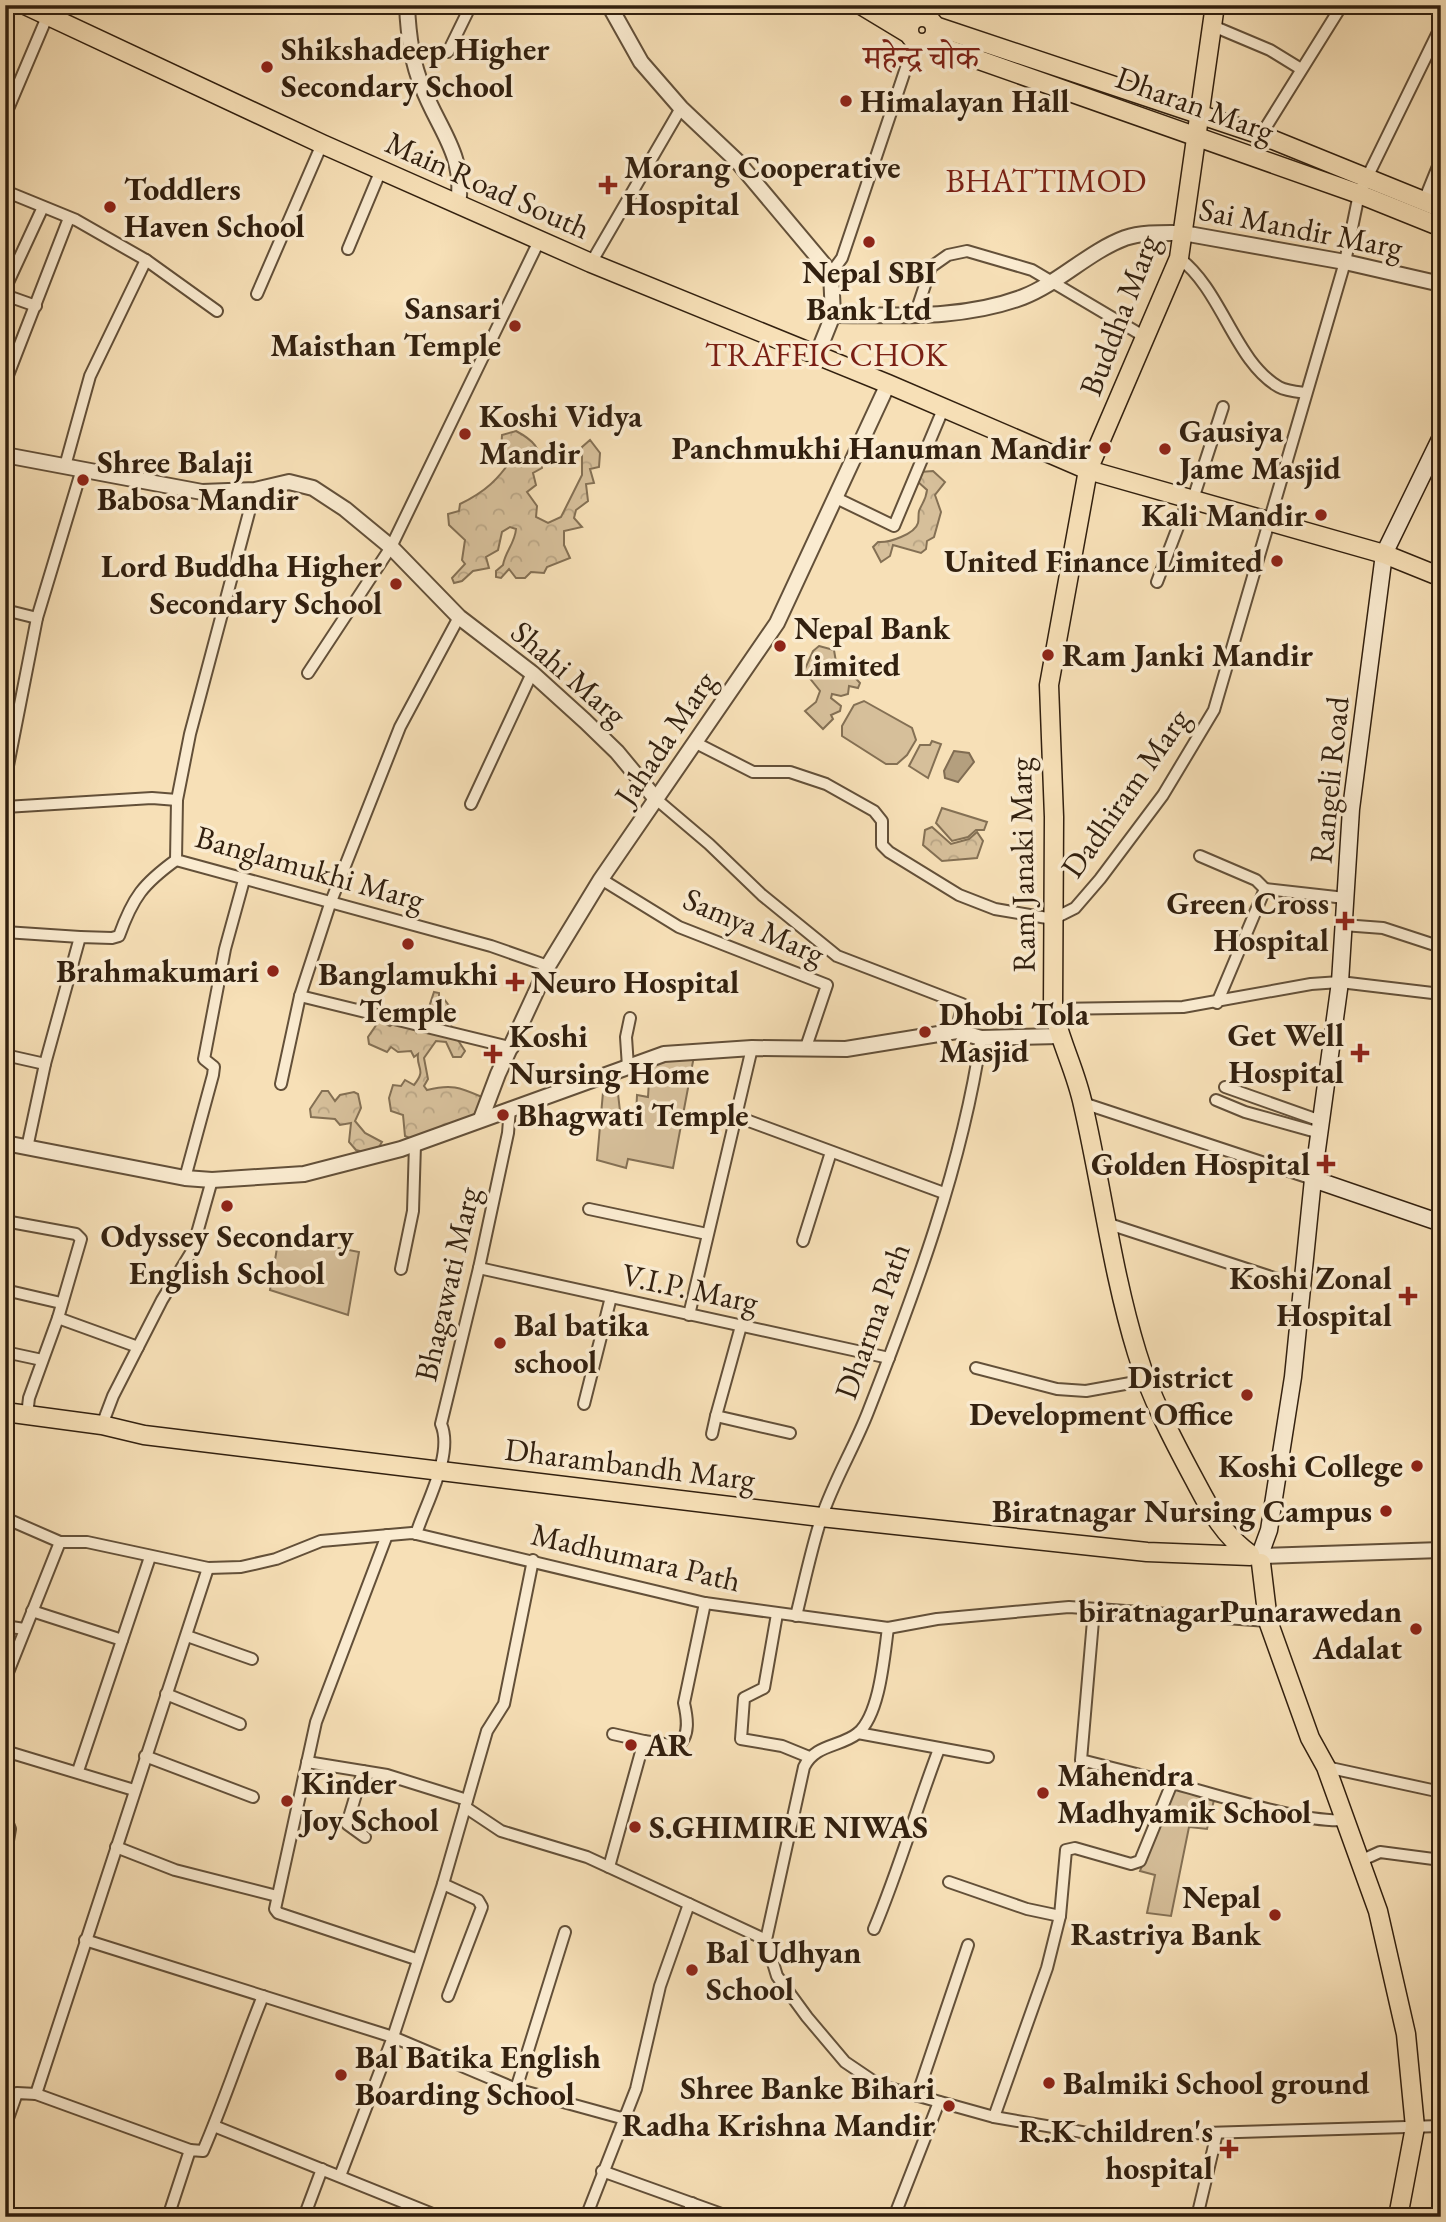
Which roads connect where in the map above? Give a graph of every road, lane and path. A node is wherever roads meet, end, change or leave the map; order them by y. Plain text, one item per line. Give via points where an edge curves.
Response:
1 (25, 5) edge
2 (471, 5) edge
3 (609, 5) edge
4 (861, 5) edge
5 (893, 5) edge
6 (1215, 5) edge
7 (1342, 5) edge
8 (406, 6) edge
9 (47, 17) junction
10 (923, 26) edge
11 (1213, 26) junction
12 (1441, 26) edge
13 (448, 52) dead end
14 (1301, 69) junction
15 (681, 108) junction
16 (5, 116) edge
17 (1201, 116) junction
18 (1261, 135) junction
19 (1198, 136) junction
20 (322, 144) junction
21 (1441, 159) edge
22 (381, 170) junction
23 (1363, 186) junction
24 (5, 191) edge
25 (1424, 201) junction
26 (457, 204) junction
27 (43, 206) junction
28 (1441, 208) edge
29 (69, 218) junction
30 (1441, 227) edge
31 (1183, 233) junction
32 (540, 239) junction
33 (348, 249) dead end
34 (1179, 258) junction
35 (146, 260) junction
36 (1345, 262) junction
37 (592, 263) junction
38 (831, 273) junction
39 (1053, 281) junction
40 (1441, 284) edge
41 (5, 289) edge
42 (257, 293) dead end
43 (5, 295) edge
44 (36, 306) junction
45 (217, 311) dead end
46 (833, 315) junction
47 (915, 316) junction
48 (1145, 337) junction
49 (817, 355) junction
50 (5, 383) edge
51 (888, 384) junction
52 (1306, 393) junction
53 (944, 407) junction
54 (1223, 407) dead end
55 (1441, 437) edge
56 (5, 455) edge
57 (65, 466) junction
58 (82, 469) junction
59 (1088, 470) junction
60 (255, 489) junction
61 (834, 497) junction
62 (1191, 498) junction
63 (1272, 521) junction
64 (391, 547) junction
65 (1384, 554) junction
66 (1441, 577) edge
67 (1157, 582) dead end
68 (5, 610) edge
69 (459, 617) junction
70 (37, 618) junction
71 (309, 673) dead end
72 (532, 673) junction
73 (696, 743) junction
74 (5, 781) edge
75 (656, 799) junction
76 (177, 800) junction
77 (471, 804) dead end
78 (5, 807) edge
79 (1200, 856) dead end
80 (176, 860) junction
81 (601, 879) junction
82 (244, 880) junction
83 (1265, 890) junction
84 (1345, 898) junction
85 (330, 904) junction
86 (1053, 919) junction
87 (1343, 925) junction
88 (5, 932) edge
89 (80, 937) junction
90 (1441, 947) edge
91 (548, 966) junction
92 (1340, 982) junction
93 (1441, 994) edge
94 (300, 996) junction
95 (1217, 1003) junction
96 (1053, 1009) junction
97 (630, 1018) dead end
98 (957, 1031) junction
99 (1059, 1037) junction
100 (981, 1038) junction
101 (513, 1048) junction
102 (752, 1048) junction
103 (805, 1050) junction
104 (5, 1055) edge
105 (45, 1064) junction
106 (628, 1067) junction
107 (281, 1084) dead end
108 (1225, 1087) dead end
109 (1246, 1094) junction
110 (1216, 1100) dead end
111 (1083, 1103) junction
112 (510, 1108) junction
113 (1241, 1111) junction
114 (738, 1117) junction
115 (481, 1119) junction
116 (1320, 1127) junction
117 (5, 1143) edge
118 (415, 1143) junction
119 (27, 1148) junction
120 (831, 1152) junction
121 (185, 1178) junction
122 (1313, 1179) junction
123 (212, 1180) junction
124 (944, 1193) junction
125 (589, 1209) dead end
126 (5, 1221) edge
127 (1106, 1223) junction
128 (1441, 1223) edge
129 (707, 1234) junction
130 (803, 1241) dead end
131 (479, 1268) junction
132 (401, 1269) dead end
133 (1302, 1286) junction
134 (5, 1290) edge
135 (611, 1297) junction
136 (61, 1303) junction
137 (689, 1315) junction
138 (58, 1318) junction
139 (741, 1326) junction
140 (138, 1346) junction
141 (5, 1352) edge
142 (889, 1358) junction
143 (42, 1360) junction
144 (976, 1368) dead end
145 (1147, 1380) junction
146 (584, 1404) dead end
147 (5, 1412) edge
148 (27, 1415) junction
149 (716, 1416) junction
150 (102, 1425) junction
151 (790, 1433) dead end
152 (712, 1434) dead end
153 (440, 1472) junction
154 (821, 1517) junction
155 (5, 1518) edge
156 (416, 1534) junction
157 (387, 1535) junction
158 (60, 1542) junction
159 (1441, 1550) edge
160 (1257, 1556) junction
161 (150, 1558) junction
162 (533, 1560) junction
163 (208, 1568) junction
164 (705, 1603) junction
165 (1094, 1609) junction
166 (32, 1611) junction
167 (777, 1614) junction
168 (796, 1616) junction
169 (1268, 1621) junction
170 (5, 1626) edge
171 (888, 1628) junction
172 (24, 1629) junction
173 (187, 1636) junction
174 (122, 1640) junction
175 (252, 1659) dead end
176 (5, 1680) edge
177 (166, 1694) junction
178 (240, 1724) dead end
179 (858, 1733) junction
180 (613, 1734) dead end
181 (644, 1741) junction
182 (939, 1749) junction
183 (5, 1751) edge
184 (145, 1756) junction
185 (809, 1758) junction
186 (988, 1758) dead end
187 (307, 1762) junction
188 (1326, 1767) junction
189 (78, 1771) junction
190 (363, 1771) junction
191 (1172, 1783) junction
192 (134, 1790) junction
193 (1441, 1792) edge
194 (253, 1797) dead end
195 (466, 1804) junction
196 (5, 1816) edge
197 (1346, 1820) junction
198 (365, 1837) dead end
199 (116, 1847) junction
200 (5, 1858) edge
201 (1441, 1860) edge
202 (1360, 1861) junction
203 (609, 1867) junction
204 (949, 1882) dead end
205 (443, 1884) junction
206 (277, 1896) junction
207 (689, 1905) junction
208 (1060, 1916) junction
209 (874, 1929) dead end
210 (565, 1932) dead end
211 (85, 1940) junction
212 (766, 1940) junction
213 (968, 1945) dead end
214 (416, 1959) junction
215 (263, 1996) junction
216 (448, 1996) dead end
217 (393, 2037) junction
218 (516, 2089) junction
219 (36, 2094) junction
220 (917, 2096) junction
221 (939, 2102) junction
222 (8, 2112) edge
223 (994, 2117) junction
224 (625, 2119) junction
225 (214, 2126) junction
226 (1441, 2126) edge
227 (5, 2127) edge
228 (1415, 2127) junction
229 (1217, 2133) junction
230 (190, 2150) junction
231 (322, 2169) junction
232 (603, 2171) junction
233 (340, 2176) junction
234 (692, 2203) junction
235 (168, 2217) edge
236 (304, 2217) edge
237 (440, 2217) edge
238 (586, 2217) edge
239 (686, 2217) edge
240 (730, 2217) edge
241 (894, 2217) edge
242 (1197, 2217) edge
243 (1398, 2217) edge

1 - 9 main road, Main Road South
2 - 13 street
3 - 15 street via 630,46
4 - 10 main road, Dharan Marg
5 - 10 main road
6 - 11 main road, Buddha Marg
7 - 14 street
8 - 26 street via 421,85 451,144 461,181
9 - 16 street
9 - 20 main road, Main Road South
10 - 17 main road, Dharan Marg
10 - 19 main road, Dharan Marg
10 - 38 street via 842,258
11 - 14 street via 1252,41
11 - 17 main road, Buddha Marg
12 - 23 street, Dadhiram Marg
14 - 18 street
15 - 37 street
15 - 38 street via 737,161
17 - 18 main road, Dharan Marg
17 - 19 main road, Buddha Marg
18 - 23 main road, Dharan Marg
19 - 23 main road, Dharan Marg
19 - 31 main road, Buddha Marg
20 - 22 main road, Main Road South
20 - 42 street
21 - 25 street
22 - 26 main road, Main Road South
22 - 33 street
23 - 25 main road, Dharan Marg
23 - 30 main road, Dharan Marg
23 - 36 street, Dadhiram Marg
24 - 27 street
25 - 28 main road, Dharan Marg
26 - 32 main road, Main Road South
27 - 29 street
27 - 41 street
29 - 35 street
29 - 44 street
31 - 34 main road, Buddha Marg
31 - 36 street, Sai Mandir Marg
31 - 39 street, Sai Mandir Marg via 1125,238
32 - 37 main road, Main Road South
32 - 64 street
34 - 48 main road, Buddha Marg
34 - 52 street via 1206,284 1255,363 1280,388
35 - 45 street
35 - 57 street via 94,367
36 - 40 street, Sai Mandir Marg
36 - 52 street, Dadhiram Marg
37 - 49 main road, Main Road South
38 - 46 street
39 - 47 street, Sai Mandir Marg via 1026,296 971,311
39 - 47 street via 977,252 948,255 931,267
39 - 48 street
43 - 44 street
44 - 50 street
46 - 47 street, Sai Mandir Marg
46 - 49 street
48 - 59 main road, Buddha Marg
49 - 51 main road, Main Road South
51 - 53 main road, Main Road South
51 - 61 street, Jahada Marg
52 - 63 street, Dadhiram Marg
53 - 59 main road, Main Road South
53 - 61 street via 894,526
54 - 62 street
55 - 65 main road, Rangeli Road
56 - 57 street, Shahi Marg
57 - 58 street, Shahi Marg
58 - 60 street, Shahi Marg via 202,492
58 - 70 street
59 - 62 main road, Main Road South
59 - 86 main road, Ram Janaki Marg via 1049,685
60 - 64 street, Shahi Marg via 302,482 345,509
60 - 76 street, Banglamukhi Marg
61 - 73 street, Jahada Marg via 777,622
62 - 63 main road, Main Road South
62 - 67 street
63 - 65 main road, Main Road South
63 - 86 street, Dadhiram Marg via 1214,710 1163,795 1100,880 1075,908
64 - 69 street, Shahi Marg
64 - 71 street
65 - 66 main road, Main Road South
65 - 84 main road, Rangeli Road via 1351,809
68 - 70 street
69 - 72 street, Shahi Marg
69 - 85 street via 400,727
70 - 74 street
72 - 75 street, Shahi Marg via 617,752
72 - 77 street
73 - 75 street, Jahada Marg
73 - 86 street via 753,772 790,772 826,784 874,811 882,821 882,845 932,880 995,909
75 - 81 street, Jahada Marg
75 - 98 street, Shahi Marg via 838,956 962,1004
76 - 78 street
76 - 80 street, Banglamukhi Marg
79 - 83 street via 1256,880
80 - 82 street, Banglamukhi Marg
80 - 89 street via 132,900 119,936
81 - 91 street, Jahada Marg
81 - 103 street, Samya Marg via 679,927 827,985
82 - 85 street, Banglamukhi Marg
82 - 121 street via 204,1059 214,1067 213,1075
83 - 84 street
83 - 95 street
84 - 87 main road, Rangeli Road
85 - 91 street, Banglamukhi Marg via 491,946
85 - 94 street
86 - 96 main road, Ram Janaki Marg
87 - 90 street via 1383,928
87 - 92 main road, Rangeli Road
88 - 89 street
89 - 105 street
91 - 101 street, Jahada Marg
92 - 93 street
92 - 95 street
92 - 116 main road, Rangeli Road
94 - 101 street
94 - 107 street
95 - 96 street
96 - 99 main road, Ram Janaki Marg
97 - 106 street
98 - 100 street
98 - 103 street via 846,1049
99 - 100 street
99 - 111 main road, Ram Janaki Marg
100 - 124 street, Dharma Path via 971,1105
101 - 115 street, Jahada Marg
102 - 103 street
102 - 106 street via 664,1054
102 - 114 street
104 - 105 street
105 - 119 street
106 - 112 street
108 - 109 street
109 - 113 street
109 - 116 street
110 - 113 street
111 - 122 street
111 - 127 main road, Ram Janaki Marg
112 - 115 street
112 - 131 street, Bhagawati Marg
113 - 116 street
114 - 120 street
114 - 129 street
115 - 118 street
116 - 122 main road, Rangeli Road
117 - 119 street
118 - 123 street via 304,1174
118 - 132 street via 412,1211
119 - 121 street
120 - 124 street
120 - 130 street
121 - 123 street
122 - 128 main road
122 - 133 main road, Rangeli Road
123 - 140 street via 191,1251
124 - 142 street, Dharma Path
125 - 129 street
126 - 136 street via 76,1234 81,1239
127 - 133 street
127 - 145 main road, Ram Janaki Marg
129 - 137 street
131 - 135 street, V.I.P. Marg
131 - 153 street, Bhagawati Marg via 441,1424 445,1435
133 - 160 main road, Rangeli Road via 1269,1531
134 - 136 street
135 - 137 street, V.I.P. Marg
135 - 146 street
136 - 138 street
137 - 139 street, V.I.P. Marg
138 - 140 street
138 - 143 street
139 - 142 street, V.I.P. Marg
139 - 149 street
140 - 150 street
141 - 143 street
142 - 154 street, Dharma Path
143 - 148 street
144 - 145 street via 1057,1389 1086,1391
145 - 160 main road, Ram Janaki Marg via 1223,1532
147 - 148 main road, Dharambandh Marg
148 - 150 main road, Dharambandh Marg
149 - 151 street
149 - 152 street
150 - 153 main road, Dharambandh Marg via 144,1435
153 - 154 main road, Dharambandh Marg
153 - 156 street, Bhagawati Marg
154 - 160 main road, Dharambandh Marg via 1147,1552
154 - 168 street, Dharma Path
155 - 158 street, Madhumara Path
156 - 157 street, Madhumara Path
156 - 162 street, Madhumara Path
157 - 163 street, Madhumara Path via 321,1541 276,1559
157 - 187 street via 316,1722
158 - 161 street, Madhumara Path via 87,1542
158 - 166 street
159 - 160 street
160 - 169 main road
161 - 163 street, Madhumara Path
161 - 174 street
162 - 164 street, Madhumara Path
162 - 195 street via 505,1704 487,1731
163 - 173 street
164 - 167 street, Madhumara Path
164 - 181 street via 684,1703 688,1718 683,1741 677,1746
165 - 169 street, Madhumara Path
165 - 171 street, Madhumara Path via 1069,1607 937,1619
165 - 191 street via 1082,1760
166 - 172 street
166 - 174 street
167 - 168 street, Madhumara Path
167 - 185 street via 764,1688 744,1698 741,1739 782,1746
168 - 171 street, Madhumara Path
169 - 188 main road
170 - 172 street
171 - 179 street via 871,1715
172 - 176 street
173 - 175 street
173 - 177 street
174 - 189 street
177 - 178 street
177 - 184 street
179 - 182 street
179 - 185 street
180 - 181 street
181 - 203 street
182 - 186 street
182 - 209 street via 909,1827 897,1876
183 - 189 street
184 - 192 street
184 - 194 street
185 - 212 street via 794,1806
187 - 190 street
187 - 206 street
188 - 193 street
188 - 197 main road
189 - 192 street
190 - 195 street via 387,1775
190 - 198 street via 347,1824
191 - 197 street via 1282,1811
191 - 208 street via 1140,1861 1131,1864 1075,1848 1066,1850
192 - 199 street
195 - 203 street via 486,1823 520,1839 554,1846
195 - 205 street
196 - 200 street via 10,1829
197 - 202 main road
199 - 206 street via 175,1870
199 - 211 street
201 - 202 street via 1380,1852
202 - 228 main road via 1378,1911 1406,2034
203 - 207 street
204 - 208 street
205 - 214 street
205 - 216 street via 478,1900 481,1907
206 - 214 street via 278,1913
207 - 212 street
207 - 224 street via 660,1986
208 - 223 street via 1047,1968
210 - 218 street
211 - 215 street
211 - 219 street
212 - 220 street via 777,1976 845,2062 879,2085
213 - 220 street
214 - 217 street
215 - 217 street
215 - 225 street
217 - 218 street
217 - 233 street
218 - 224 street
219 - 222 street via 17,2093
219 - 230 street
220 - 221 street
221 - 223 street
221 - 241 street
222 - 227 street
223 - 229 street via 1105,2136
224 - 232 street
225 - 230 street via 203,2151
225 - 231 street
226 - 228 street
228 - 229 street
228 - 243 main road
229 - 242 street
230 - 235 street
231 - 233 street
231 - 236 street
232 - 234 street
232 - 238 street
233 - 237 street
234 - 239 street
234 - 240 street

